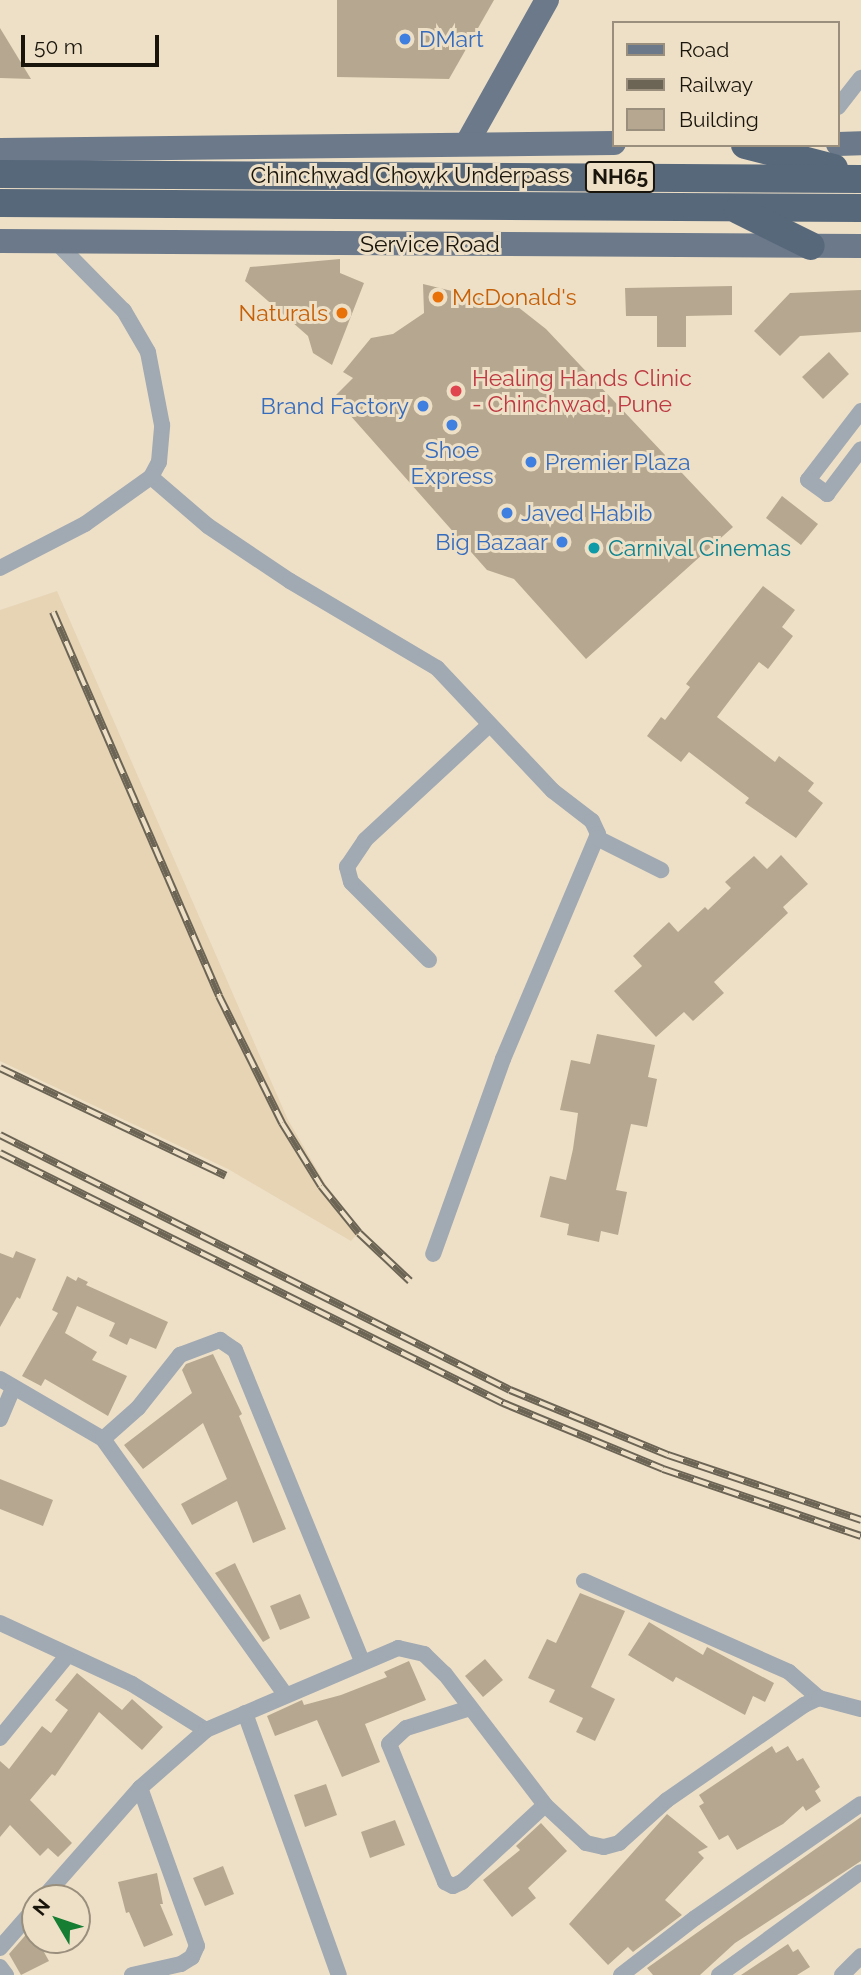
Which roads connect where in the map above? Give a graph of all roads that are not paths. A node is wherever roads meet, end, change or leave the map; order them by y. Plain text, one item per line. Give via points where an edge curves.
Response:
1 (547, 0) edge
2 (861, 78) edge
3 (840, 104) edge
4 (467, 143) junction
5 (612, 143) edge
6 (861, 143) edge
7 (840, 144) edge
8 (752, 147) edge
9 (0, 150) edge
10 (0, 174) edge
11 (861, 177) edge
12 (0, 203) edge
13 (733, 207) junction
14 (861, 208) edge
15 (0, 241) edge
16 (55, 242) junction
17 (811, 246) junction
18 (861, 246) edge
19 (861, 411) edge
20 (861, 449) edge
21 (151, 477) junction
22 (0, 568) edge
23 (489, 725) junction
24 (597, 838) junction
25 (661, 870) dead end
26 (429, 960) dead end
27 (433, 1254) dead end
28 (6, 1383) edge
29 (0, 1419) edge
30 (103, 1439) junction
31 (584, 1581) dead end
32 (0, 1623) edge
33 (66, 1657) junction
34 (362, 1661) junction
35 (285, 1694) junction
36 (819, 1698) junction
37 (470, 1708) junction
38 (861, 1709) edge
39 (245, 1713) junction
40 (206, 1730) junction
41 (0, 1738) edge
42 (140, 1788) junction
43 (861, 1804) edge
44 (545, 1805) junction
45 (861, 1872) edge
46 (55, 1884) edge
47 (21, 1924) edge
48 (0, 1948) edge
49 (861, 1956) edge
50 (0, 1967) edge
51 (6, 1975) edge
52 (132, 1975) edge
53 (339, 1975) edge
54 (621, 1975) edge
55 (719, 1975) edge
56 (842, 1975) edge

1 - 4 main road
2 - 3 street
4 - 5 main road
4 - 9 main road
6 - 7 main road
8 - 11 highway
10 - 11 highway, Chinchwad Chowk Underpass / NH65
12 - 13 highway, Chinchwad Chowk Underpass / NH65
13 - 14 highway, NH65
13 - 17 highway
15 - 16 main road, Service Road
16 - 17 main road, Service Road
16 - 21 street via 124,311 148,352 162,425 159,462
17 - 18 main road, Service Road
19 - 20 street via 808,480 827,494
21 - 22 street via 85,524
21 - 23 street via 200,520 280,575 437,668
23 - 24 street via 553,791 592,821
23 - 26 street via 365,839 347,867 351,883
24 - 25 street
24 - 27 street via 503,1059
28 - 29 street
28 - 30 street
30 - 34 street via 138,1408 180,1355 220,1340 235,1350
30 - 35 street
31 - 36 street via 789,1672
32 - 33 street
33 - 40 street via 132,1684
33 - 41 street
34 - 35 street
34 - 37 street via 412,1648 445,1674
35 - 39 street
36 - 38 street
36 - 44 street via 716,1764 619,1843 604,1847 586,1843
37 - 44 street
37 - 44 street via 406,1728 389,1744 444,1882 461,1882
39 - 40 street
39 - 53 street
40 - 42 street
42 - 46 street
42 - 52 street via 197,1946 192,1957 181,1964
43 - 54 street
45 - 55 street
47 - 48 street
49 - 56 street
50 - 51 street

